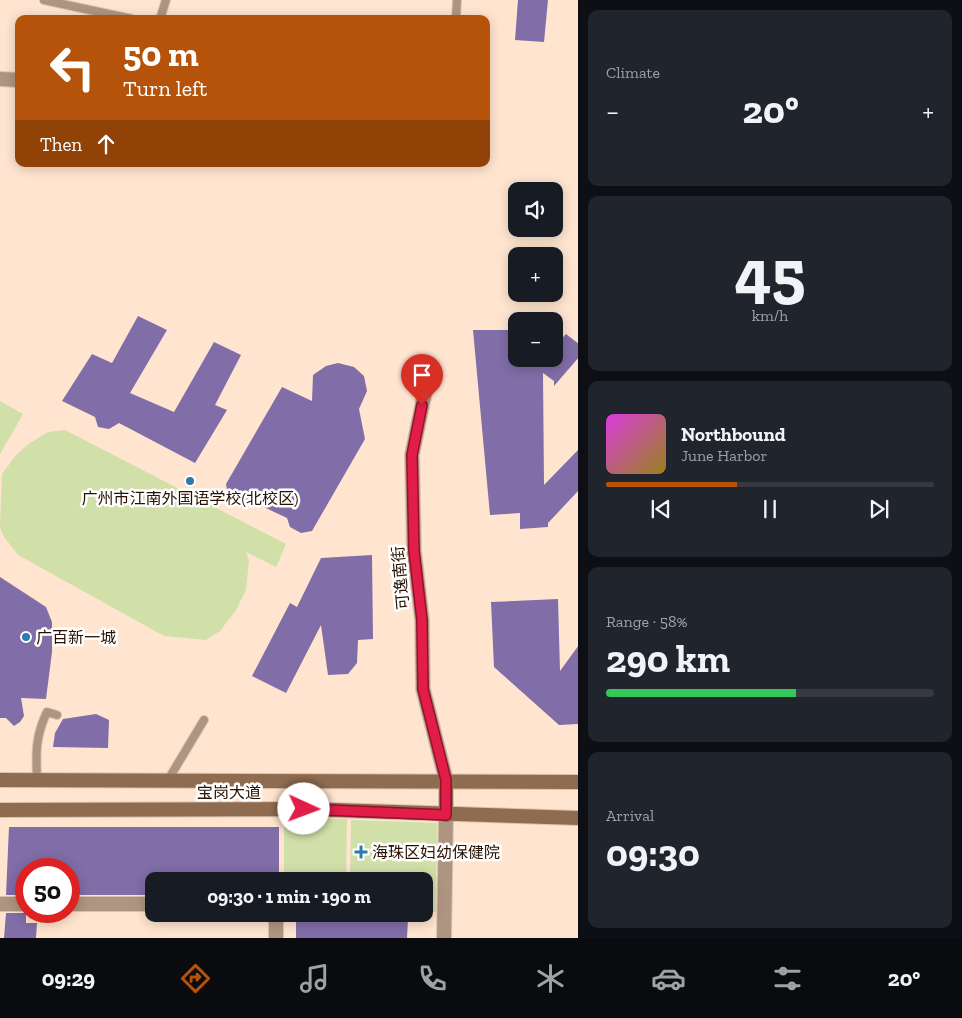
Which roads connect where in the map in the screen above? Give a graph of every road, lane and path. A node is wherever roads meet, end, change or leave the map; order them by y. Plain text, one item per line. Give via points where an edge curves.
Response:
1 (44, 0) edge
2 (166, 0) edge
3 (457, 0) edge
4 (113, 15) edge
5 (161, 15) edge
6 (456, 15) edge
7 (0, 79) edge
8 (15, 80) edge
9 (429, 372) dead end
10 (58, 715) dead end
11 (204, 720) dead end
12 (0, 780) edge
13 (37, 780) junction
14 (168, 780) junction
15 (446, 780) junction
16 (578, 782) edge
17 (0, 810) edge
18 (446, 815) junction
19 (578, 818) edge
20 (0, 904) edge
21 (15, 904) edge
22 (80, 904) edge
23 (145, 904) edge
24 (276, 922) edge
25 (276, 938) edge
26 (444, 938) edge

1 - 4 lane
2 - 5 lane
3 - 6 lane
7 - 8 street
9 - 15 street, 可逸南街 via 412,455 414,551 422,620 423,689
10 - 13 lane via 46,712 38,730
11 - 14 lane
12 - 13 main road, 宝岗大道
13 - 14 main road, 宝岗大道
14 - 15 main road, 宝岗大道
15 - 16 main road, 宝岗大道
15 - 18 main road
17 - 18 main road, 宝岗大道 via 304,809
18 - 19 main road, 宝岗大道
18 - 26 street
20 - 21 street
22 - 23 street
24 - 25 street

